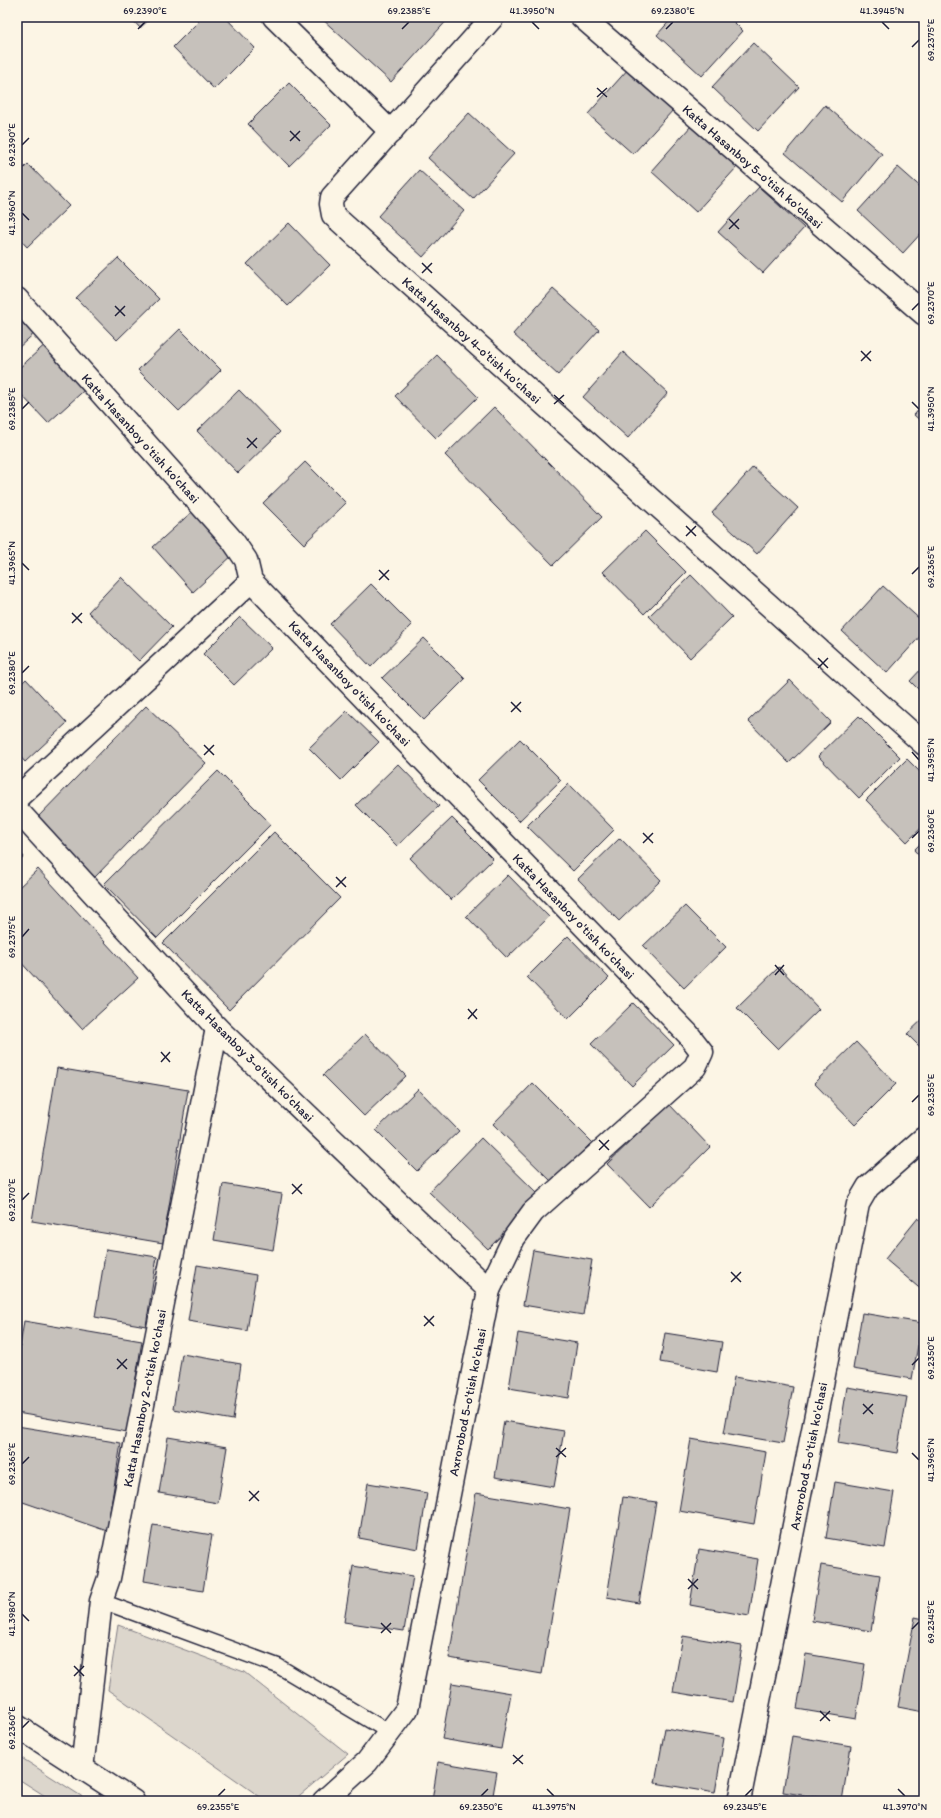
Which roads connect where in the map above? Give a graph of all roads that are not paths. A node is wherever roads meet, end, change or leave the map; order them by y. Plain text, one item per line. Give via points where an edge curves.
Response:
1 (274, 17) edge
2 (493, 17) edge
3 (582, 17) edge
4 (391, 132) junction
5 (17, 299) edge
6 (924, 314) edge
7 (251, 581) junction
8 (924, 744) edge
9 (17, 798) edge
10 (17, 810) edge
11 (217, 1028) junction
12 (702, 1052) joint
13 (924, 1138) edge
14 (489, 1290) junction
15 (101, 1601) junction
16 (17, 1726) edge
17 (389, 1732) junction
18 (82, 1769) junction
19 (133, 1801) edge
20 (324, 1801) edge
21 (739, 1801) edge

1 - 4 main road
2 - 4 main road
3 - 6 main road, Katta Hasanboy 5-o'tish ko'chasi
4 - 8 main road, Katta Hasanboy 4-o'tish ko'chasi via 332,197 333,215
5 - 7 main road, Katta Hasanboy o'tish ko'chasi via 233,541 246,560
7 - 9 main road
7 - 12 main road, Katta Hasanboy o'tish ko'chasi
10 - 11 main road, Katta Hasanboy 3-o'tish ko'chasi
11 - 14 main road, Katta Hasanboy 3-o'tish ko'chasi
11 - 15 main road, Katta Hasanboy 2-o'tish ko'chasi via 109,1578
12 - 14 main road, Axrorobod 5-o'tish ko'chasi via 695,1067 533,1212 514,1238
13 - 21 main road, Axrorobod 5-o'tish ko'chasi via 868,1188 858,1204
14 - 17 main road, Axrorobod 5-o'tish ko'chasi via 407,1709
15 - 17 lane via 278,1666
15 - 18 main road, Katta Hasanboy 2-o'tish ko'chasi
16 - 18 main road
17 - 20 main road, Axrorobod 5-o'tish ko'chasi via 367,1762
18 - 19 main road

